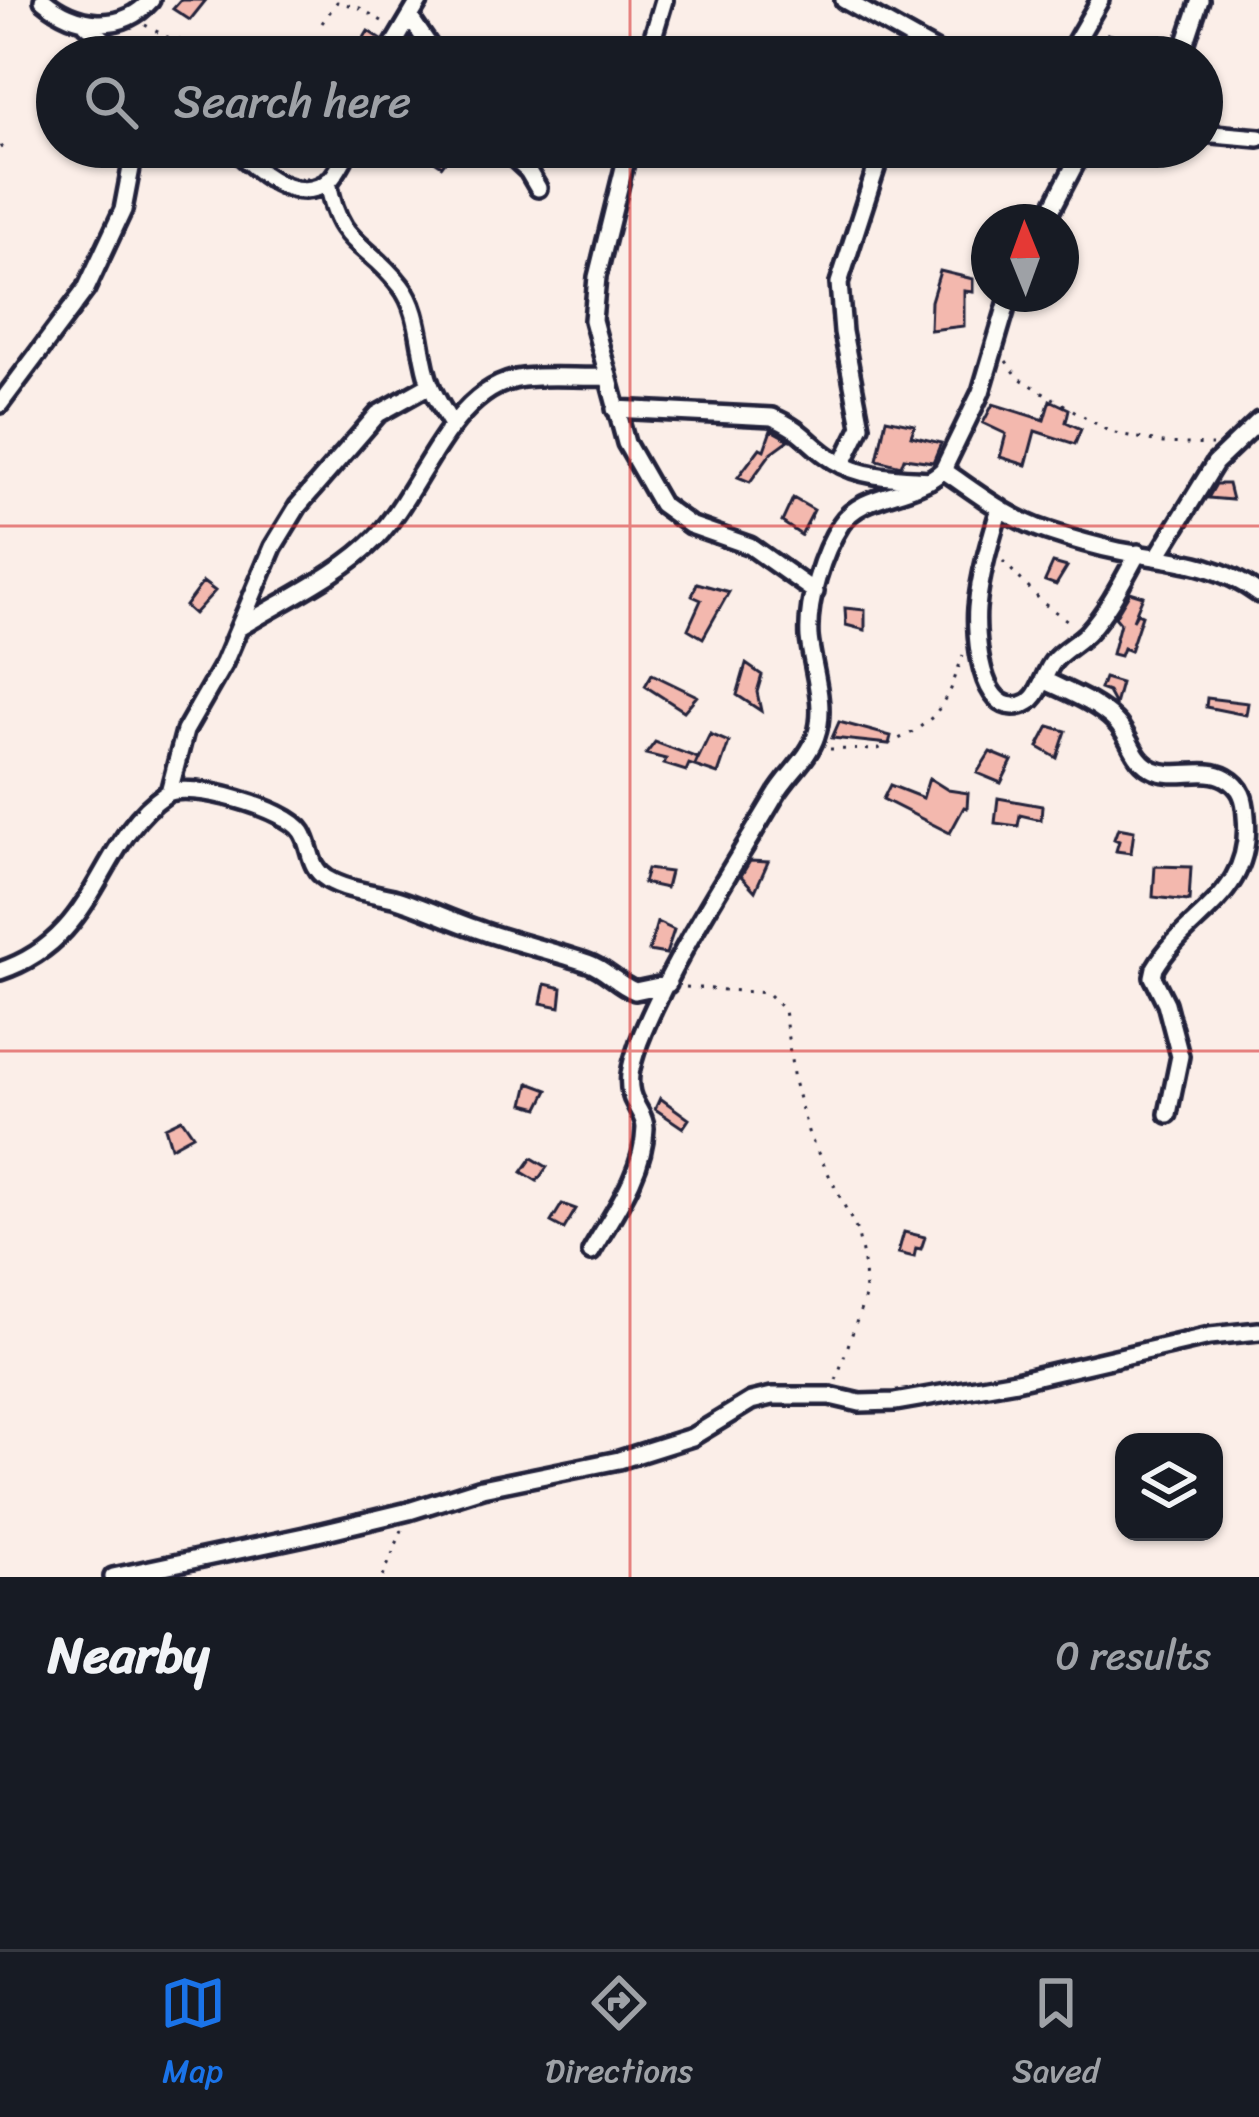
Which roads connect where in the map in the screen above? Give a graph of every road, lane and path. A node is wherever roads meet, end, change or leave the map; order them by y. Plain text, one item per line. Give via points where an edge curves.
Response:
1 (43, 0) edge
2 (151, 0) edge
3 (420, 0) edge
4 (664, 0) edge
5 (844, 0) edge
6 (1100, 0) edge
7 (1200, 0) edge
8 (134, 18) junction
9 (322, 23) dead end
10 (408, 23) junction
11 (86, 24) junction
12 (100, 36) edge
13 (165, 36) edge
14 (400, 36) edge
15 (419, 36) edge
16 (653, 36) edge
17 (901, 36) edge
18 (1079, 36) edge
19 (1188, 36) edge
20 (1223, 135) edge
21 (1259, 138) edge
22 (8, 142) dead end
23 (0, 148) edge
24 (131, 168) edge
25 (258, 168) edge
26 (337, 168) edge
27 (520, 168) edge
28 (624, 168) edge
29 (876, 168) edge
30 (1073, 168) edge
31 (328, 182) junction
32 (538, 188) dead end
33 (1054, 204) edge
34 (1006, 312) edge
35 (999, 343) junction
36 (606, 377) junction
37 (430, 386) junction
38 (0, 404) edge
39 (616, 409) junction
40 (1259, 421) edge
41 (452, 425) junction
42 (1232, 444) junction
43 (842, 465) junction
44 (938, 475) junction
45 (1000, 508) junction
46 (988, 549) junction
47 (1138, 553) junction
48 (1157, 556) junction
49 (815, 592) junction
50 (1259, 594) edge
51 (239, 628) junction
52 (1087, 634) junction
53 (964, 653) dead end
54 (1044, 680) junction
55 (806, 755) junction
56 (169, 792) junction
57 (0, 970) edge
58 (668, 984) junction
59 (1168, 1114) dead end
60 (591, 1252) dead end
61 (1259, 1331) edge
62 (830, 1396) junction
63 (410, 1511) junction
64 (113, 1577) edge
65 (383, 1577) edge

1 - 11 street
2 - 8 street
3 - 10 street
4 - 16 street
5 - 17 street
6 - 18 street
7 - 19 street
8 - 11 street
8 - 13 path
9 - 10 path via 337,2 388,24
10 - 14 street
10 - 15 street
11 - 12 street
20 - 21 street
22 - 23 path
24 - 38 street via 123,209 86,289
25 - 31 street via 288,187
26 - 31 street
27 - 32 street
28 - 36 street via 593,304
29 - 43 street via 839,283 861,426
30 - 33 street
31 - 37 street via 342,229 404,289
34 - 35 street
35 - 42 path via 1019,378 1110,433
35 - 44 street
36 - 39 street
36 - 41 street via 500,384
37 - 41 street
37 - 51 street via 378,414 298,506
39 - 43 street via 772,417
39 - 49 street via 661,504 690,525 750,546
40 - 42 street
41 - 51 street via 376,538
42 - 48 street
43 - 44 street via 877,475
44 - 45 street
44 - 49 street via 843,519
45 - 46 street
45 - 47 street via 1041,530
46 - 52 path
46 - 54 street via 976,613 987,687 1010,706 1023,705
47 - 48 street
47 - 52 street
48 - 50 street via 1234,576
49 - 55 street via 809,636 817,735
51 - 56 street via 185,731
52 - 54 street
53 - 55 path via 935,716 916,731 876,750
54 - 59 street via 1100,708 1145,765 1220,774 1244,797 1247,825 1228,890 1155,968 1180,1056
55 - 58 street
56 - 57 street via 131,832 71,925
56 - 58 street via 192,789 291,820 313,865 347,888 586,962 634,991
58 - 60 street via 630,1071 644,1120 633,1178
58 - 62 path via 766,993 784,1010 809,1135 864,1261 866,1297
61 - 62 street via 895,1402
62 - 63 street via 751,1401 692,1437
63 - 64 street
63 - 65 path

